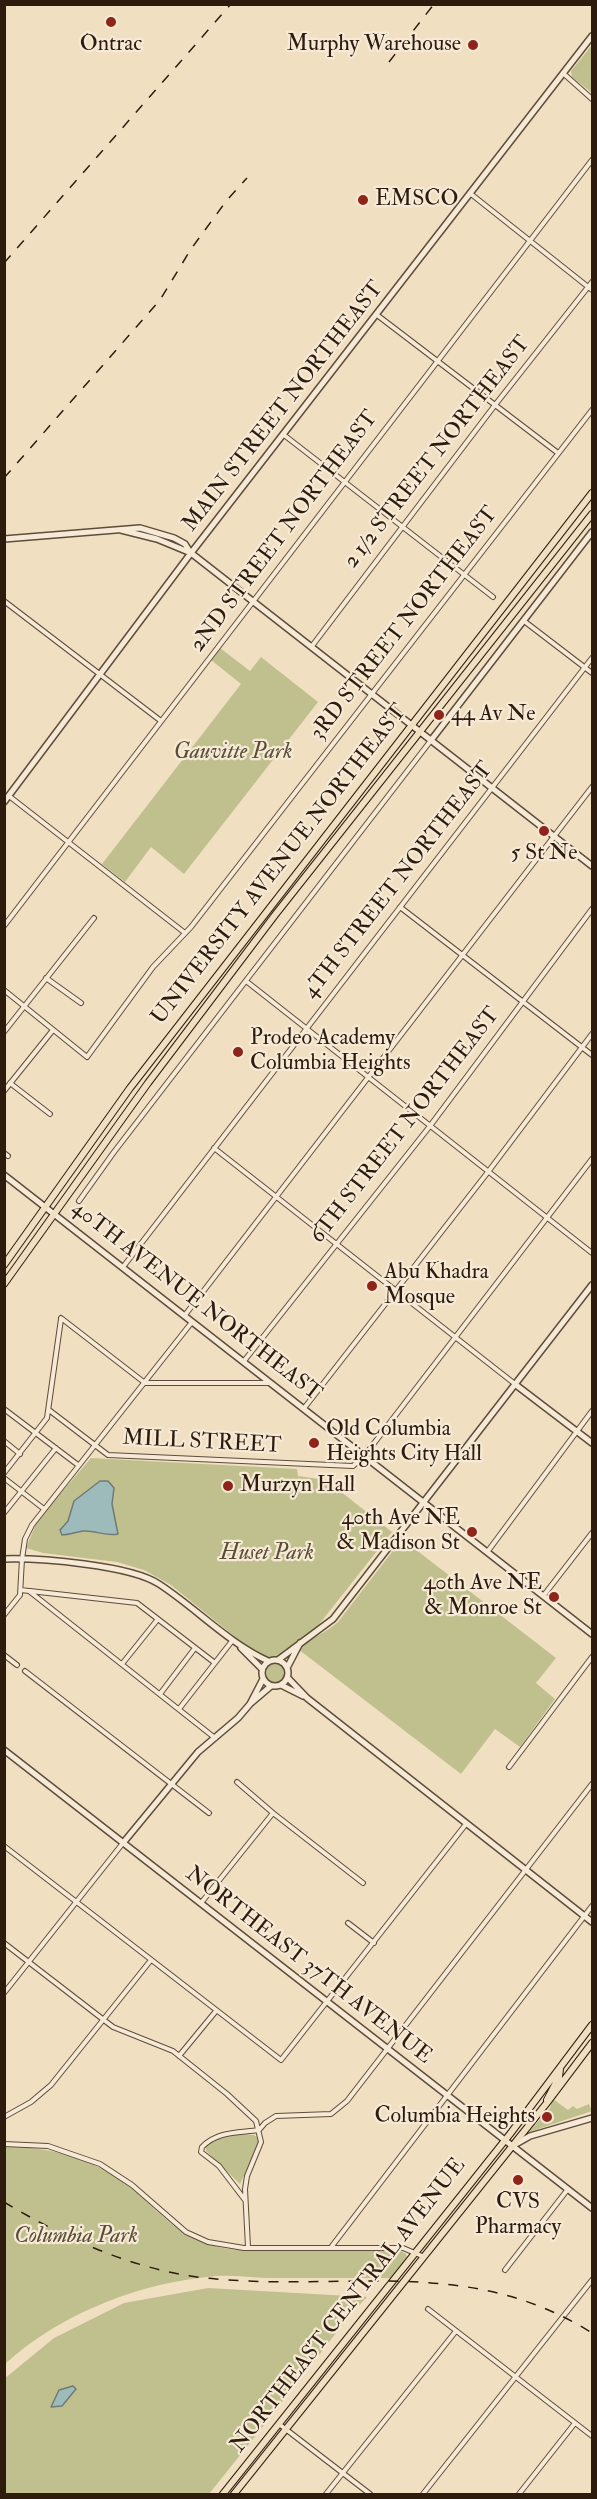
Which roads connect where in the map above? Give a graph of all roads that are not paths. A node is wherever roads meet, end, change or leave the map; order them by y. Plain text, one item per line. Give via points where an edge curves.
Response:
1 (592, 36) edge
2 (564, 74) junction
3 (592, 99) edge
4 (592, 160) edge
5 (471, 194) junction
6 (530, 241) junction
7 (592, 282) edge
8 (590, 289) edge
9 (377, 315) junction
10 (437, 361) junction
11 (495, 405) junction
12 (592, 410) edge
13 (284, 435) junction
14 (558, 453) junction
15 (344, 482) junction
16 (592, 493) edge
17 (592, 514) edge
18 (402, 527) junction
19 (592, 532) edge
20 (4, 539) edge
21 (191, 553) junction
22 (464, 574) junction
23 (493, 597) dead end
24 (253, 600) junction
25 (4, 601) edge
26 (524, 621) junction
27 (312, 646) junction
28 (592, 658) edge
29 (585, 668) junction
30 (592, 673) edge
31 (100, 674) junction
32 (374, 693) junction
33 (161, 721) junction
34 (413, 724) junction
35 (421, 730) junction
36 (432, 739) junction
37 (492, 786) junction
38 (592, 787) edge
39 (9, 796) junction
40 (4, 802) edge
41 (555, 836) junction
42 (68, 842) junction
43 (592, 866) edge
44 (400, 907) junction
45 (592, 909) edge
46 (94, 918) dead end
47 (4, 926) edge
48 (185, 933) junction
49 (462, 956) junction
50 (46, 978) junction
51 (246, 981) junction
52 (4, 990) edge
53 (522, 1002) junction
54 (81, 1003) dead end
55 (23, 1006) junction
56 (306, 1029) junction
57 (53, 1030) junction
58 (4, 1032) edge
59 (592, 1034) edge
60 (581, 1048) junction
61 (592, 1055) edge
62 (368, 1078) junction
63 (10, 1083) junction
64 (4, 1091) edge
65 (50, 1114) dead end
66 (430, 1126) junction
67 (214, 1148) junction
68 (592, 1159) edge
69 (488, 1172) junction
70 (4, 1176) edge
71 (276, 1197) junction
72 (79, 1201) dead end
73 (46, 1208) junction
74 (54, 1214) junction
75 (548, 1219) junction
76 (336, 1244) junction
77 (592, 1253) edge
78 (4, 1265) edge
79 (123, 1267) junction
80 (4, 1284) edge
81 (592, 1285) edge
82 (397, 1291) junction
83 (185, 1316) junction
84 (193, 1322) junction
85 (456, 1338) junction
86 (244, 1361) junction
87 (145, 1383) junction
88 (273, 1383) junction
89 (516, 1385) junction
90 (305, 1407) junction
91 (4, 1409) edge
92 (49, 1410) junction
93 (592, 1411) edge
94 (577, 1432) junction
95 (36, 1433) junction
96 (4, 1442) edge
97 (592, 1443) edge
98 (93, 1444) junction
99 (56, 1448) junction
100 (20, 1454) junction
101 (365, 1455) junction
102 (78, 1465) junction
103 (4, 1473) edge
104 (4, 1478) edge
105 (22, 1492) junction
106 (424, 1502) junction
107 (44, 1509) junction
108 (4, 1513) edge
109 (592, 1533) edge
110 (488, 1551) junction
111 (4, 1559) edge
112 (22, 1559) junction
113 (21, 1590) junction
114 (28, 1591) junction
115 (544, 1595) junction
116 (4, 1615) edge
117 (158, 1619) junction
118 (592, 1634) edge
119 (232, 1641) junction
120 (300, 1643) junction
121 (238, 1644) junction
122 (195, 1648) junction
123 (4, 1655) edge
124 (592, 1657) edge
125 (278, 1660) junction
126 (268, 1661) junction
127 (214, 1663) junction
128 (122, 1664) junction
129 (17, 1665) dead end
130 (287, 1668) junction
131 (262, 1669) junction
132 (25, 1671) dead end
133 (287, 1677) junction
134 (262, 1678) junction
135 (280, 1685) junction
136 (271, 1686) junction
137 (160, 1694) junction
138 (307, 1698) junction
139 (250, 1704) junction
140 (179, 1709) junction
141 (216, 1738) junction
142 (4, 1750) edge
143 (509, 1767) dead end
144 (237, 1782) dead end
145 (171, 1784) junction
146 (592, 1784) edge
147 (209, 1813) dead end
148 (273, 1814) junction
149 (466, 1824) junction
150 (123, 1843) junction
151 (4, 1846) edge
152 (525, 1870) junction
153 (363, 1883) dead end
154 (76, 1902) junction
155 (201, 1904) junction
156 (592, 1906) edge
157 (585, 1916) junction
158 (592, 1922) edge
159 (348, 1923) dead end
160 (4, 1943) edge
161 (374, 1943) junction
162 (151, 1960) junction
163 (29, 1962) junction
164 (4, 1993) edge
165 (327, 2002) junction
166 (216, 2011) junction
167 (104, 2020) junction
168 (592, 2025) edge
169 (592, 2043) edge
170 (578, 2044) junction
171 (388, 2050) junction
172 (179, 2056) junction
173 (561, 2068) junction
174 (567, 2077) junction
175 (448, 2096) junction
176 (546, 2104) junction
177 (4, 2117) edge
178 (592, 2118) edge
179 (259, 2130) junction
180 (505, 2140) junction
181 (4, 2144) edge
182 (512, 2146) junction
183 (568, 2189) junction
184 (245, 2200) junction
185 (592, 2208) edge
186 (331, 2246) junction
187 (248, 2247) junction
188 (415, 2251) junction
189 (422, 2256) junction
190 (505, 2270) dead end
191 (592, 2280) edge
192 (428, 2309) dead end
193 (456, 2331) junction
194 (516, 2378) junction
195 (575, 2422) junction
196 (279, 2424) junction
197 (285, 2429) junction
198 (592, 2436) edge
199 (343, 2474) junction
200 (223, 2494) edge
201 (234, 2494) edge
202 (326, 2494) edge
203 (370, 2494) edge
204 (423, 2494) edge
205 (519, 2494) edge

1 - 2 street, MAIN STREET NORTHEAST
2 - 3 street
2 - 5 street, MAIN STREET NORTHEAST
4 - 6 street, 2ND STREET NORTHEAST
5 - 6 street
5 - 9 street, MAIN STREET NORTHEAST
6 - 8 street
6 - 10 street, 2ND STREET NORTHEAST
7 - 8 street, 2 1/2 STREET NORTHEAST
8 - 11 street, 2 1/2 STREET NORTHEAST
9 - 10 street
9 - 13 street, MAIN STREET NORTHEAST
10 - 11 street
10 - 15 street, 2ND STREET NORTHEAST
11 - 14 street
11 - 18 street, 2 1/2 STREET NORTHEAST
12 - 14 street, 3RD STREET NORTHEAST
13 - 15 street
13 - 21 street, MAIN STREET NORTHEAST
14 - 22 street, 3RD STREET NORTHEAST
15 - 18 street
15 - 24 street, 2ND STREET NORTHEAST
16 - 34 main road, UNIVERSITY AVENUE NORTHEAST
17 - 35 main road, UNIVERSITY AVENUE NORTHEAST
18 - 22 street
18 - 27 street, 2 1/2 STREET NORTHEAST
19 - 26 street, UNIVERSITY AVENUE NORTHEAST
20 - 21 street via 120,530
21 - 24 street
21 - 31 street, MAIN STREET NORTHEAST
22 - 23 street
22 - 32 street, 3RD STREET NORTHEAST
24 - 27 street
24 - 33 street, 2ND STREET NORTHEAST
25 - 31 street
26 - 29 street
26 - 36 street, UNIVERSITY AVENUE NORTHEAST
27 - 32 street
28 - 29 street, 4TH STREET NORTHEAST
29 - 30 street
29 - 37 street, 4TH STREET NORTHEAST
31 - 33 street
31 - 39 street, MAIN STREET NORTHEAST
32 - 34 street
32 - 48 street, 3RD STREET NORTHEAST
33 - 42 street, 2ND STREET NORTHEAST
34 - 35 street
34 - 73 main road, UNIVERSITY AVENUE NORTHEAST via 129,1088
35 - 36 street
35 - 74 main road, UNIVERSITY AVENUE NORTHEAST via 275,915
36 - 37 street
36 - 51 street, UNIVERSITY AVENUE NORTHEAST
37 - 41 street
37 - 44 street, 4TH STREET NORTHEAST
38 - 41 street
39 - 40 street, MAIN STREET NORTHEAST
39 - 42 street
41 - 43 street
41 - 49 street
42 - 47 street, 2ND STREET NORTHEAST
42 - 48 street
44 - 49 street
44 - 56 street, 4TH STREET NORTHEAST
45 - 53 street, 6TH STREET NORTHEAST
46 - 50 street
48 - 57 street, 3RD STREET NORTHEAST via 153,967 87,1057
49 - 53 street
49 - 62 street
50 - 54 street
50 - 55 street
51 - 56 street
51 - 72 street, UNIVERSITY AVENUE NORTHEAST
52 - 55 street
53 - 60 street
53 - 66 street, 6TH STREET NORTHEAST
55 - 57 street
55 - 58 street
56 - 62 street
56 - 67 street, 4TH STREET NORTHEAST
57 - 63 street
59 - 60 street
60 - 61 street
60 - 69 street
62 - 66 street
62 - 71 street
63 - 64 street
63 - 65 street
66 - 69 street
66 - 76 street, 6TH STREET NORTHEAST
67 - 71 street
67 - 79 street, 4TH STREET NORTHEAST
68 - 75 street
69 - 75 street
69 - 82 street
70 - 73 street, 40TH AVENUE NORTHEAST
71 - 76 street
71 - 83 street
73 - 74 street, 40TH AVENUE NORTHEAST
73 - 78 main road, UNIVERSITY AVENUE NORTHEAST
74 - 79 street, 40TH AVENUE NORTHEAST
74 - 80 main road, UNIVERSITY AVENUE NORTHEAST
75 - 77 street
75 - 85 street
76 - 82 street
76 - 86 street, 6TH STREET NORTHEAST
79 - 83 street, 40TH AVENUE NORTHEAST
81 - 89 street
82 - 85 street
82 - 90 street
83 - 84 street, 40TH AVENUE NORTHEAST
84 - 86 street, 40TH AVENUE NORTHEAST
84 - 87 street
85 - 89 street
85 - 101 street
86 - 88 street, 40TH AVENUE NORTHEAST
87 - 88 street
87 - 92 street via 62,1318
87 - 98 street
88 - 90 street, 40TH AVENUE NORTHEAST
89 - 94 street
89 - 106 street
90 - 101 street, 40TH AVENUE NORTHEAST
91 - 95 street
92 - 95 street via 48,1418
92 - 98 street, MILL STREET
93 - 94 street
94 - 97 street
94 - 110 street
95 - 99 street
95 - 100 street
96 - 100 street
98 - 101 street, MILL STREET via 108,1455 353,1466
98 - 102 street
99 - 102 street
99 - 105 street
100 - 103 street
101 - 106 street, 40TH AVENUE NORTHEAST
102 - 107 street
104 - 105 street
105 - 107 street
105 - 108 street
106 - 110 street, 40TH AVENUE NORTHEAST
106 - 120 street via 333,1619
107 - 112 street via 27,1533
109 - 115 street
110 - 115 street, 40TH AVENUE NORTHEAST
111 - 112 street
112 - 113 street
112 - 119 street via 148,1577
113 - 114 street
113 - 116 street
114 - 117 street via 130,1601
114 - 128 street
115 - 118 street, 40TH AVENUE NORTHEAST
117 - 122 street
117 - 128 street
119 - 121 street
119 - 127 street
120 - 125 street
120 - 130 street
121 - 126 street
121 - 131 street
122 - 127 street
122 - 137 street
123 - 129 street
124 - 143 street
125 - 126 street
125 - 130 street
126 - 131 street
127 - 140 street
128 - 137 street
130 - 133 street
131 - 134 street
132 - 145 street
133 - 135 street
133 - 138 street
134 - 136 street
134 - 139 street
135 - 136 street
135 - 138 street
136 - 139 street
137 - 140 street
138 - 149 street
139 - 141 street
140 - 141 street
141 - 145 street via 198,1752
142 - 150 street, NORTHEAST 37TH AVENUE
144 - 148 street
145 - 147 street
145 - 150 street
146 - 152 street
148 - 153 street
148 - 155 street
149 - 152 street
149 - 161 street
150 - 154 street
150 - 155 street, NORTHEAST 37TH AVENUE
151 - 154 street
152 - 157 street
152 - 171 street
154 - 162 street
154 - 163 street
155 - 165 street, NORTHEAST 37TH AVENUE
156 - 157 street
157 - 158 street
157 - 175 street
159 - 161 street
160 - 163 street
161 - 165 street
162 - 166 street
162 - 167 street
163 - 164 street
163 - 167 street
165 - 166 street via 281,2060
165 - 171 street, NORTHEAST 37TH AVENUE
166 - 172 street
167 - 172 street via 123,2032 164,2045
167 - 177 street via 45,2092
168 - 170 main road
169 - 174 main road
170 - 173 main road
170 - 174 main road via 565,2071
171 - 175 street, NORTHEAST 37TH AVENUE
171 - 179 street via 339,2110 323,2115 276,2116
172 - 179 street via 227,2094 256,2121
173 - 176 main road
173 - 180 main road, NORTHEAST CENTRAL AVENUE
174 - 176 main road
175 - 180 street, NORTHEAST 37TH AVENUE
175 - 186 street
176 - 182 main road, NORTHEAST CENTRAL AVENUE
178 - 182 street via 530,2136
179 - 184 street via 260,2150 248,2176
179 - 184 street via 220,2135 202,2147 205,2157 219,2166
180 - 182 street, NORTHEAST 37TH AVENUE
180 - 188 main road, NORTHEAST CENTRAL AVENUE
181 - 187 street via 48,2146 87,2158 121,2176 197,2238
182 - 183 street, NORTHEAST 37TH AVENUE
182 - 189 main road, NORTHEAST CENTRAL AVENUE
183 - 185 street, NORTHEAST 37TH AVENUE
183 - 190 street
184 - 187 street
186 - 187 street
186 - 188 street
188 - 189 street
188 - 196 main road, NORTHEAST CENTRAL AVENUE
189 - 197 main road, NORTHEAST CENTRAL AVENUE
191 - 194 street
192 - 193 street
193 - 194 street
193 - 199 street
194 - 195 street
194 - 204 street
195 - 198 street
195 - 205 street
196 - 197 street
196 - 200 main road, NORTHEAST CENTRAL AVENUE
197 - 199 street
197 - 201 main road, NORTHEAST CENTRAL AVENUE
199 - 202 street
199 - 203 street

